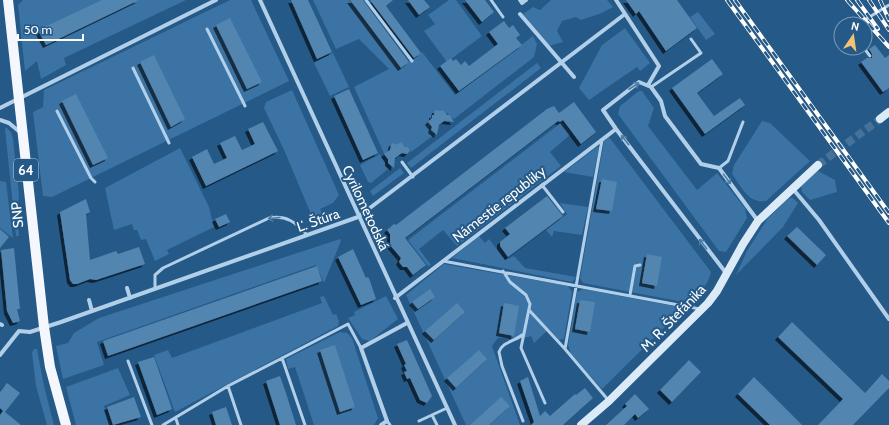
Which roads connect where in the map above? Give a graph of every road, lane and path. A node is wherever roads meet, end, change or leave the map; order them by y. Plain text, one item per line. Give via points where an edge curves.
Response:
1 (8, 0) edge
2 (216, 0) edge
3 (260, 0) edge
4 (366, 0) edge
5 (491, 0) edge
6 (520, 0) edge
7 (526, 0) edge
8 (616, 0) edge
9 (886, 0) edge
10 (889, 6) edge
11 (520, 14) dead end
12 (625, 14) junction
13 (872, 16) edge
14 (503, 17) dead end
15 (208, 29) dead end
16 (691, 39) dead end
17 (412, 61) dead end
18 (561, 63) junction
19 (133, 68) dead end
20 (574, 77) dead end
21 (650, 86) junction
22 (18, 97) junction
23 (245, 106) dead end
24 (0, 108) edge
25 (57, 111) dead end
26 (889, 112) edge
27 (880, 119) tunnel mouth
28 (0, 120) edge
29 (743, 122) dead end
30 (616, 129) junction
31 (22, 134) junction
32 (602, 138) junction
33 (169, 143) dead end
34 (402, 162) dead end
35 (818, 165) tunnel mouth
36 (718, 168) junction
37 (412, 176) junction
38 (95, 182) dead end
39 (542, 185) junction
40 (793, 188) junction
41 (563, 212) dead end
42 (358, 217) junction
43 (758, 221) junction
44 (307, 235) junction
45 (444, 261) junction
46 (640, 265) dead end
47 (504, 272) junction
48 (727, 274) junction
49 (576, 285) junction
50 (127, 288) dead end
51 (155, 289) junction
52 (630, 295) junction
53 (130, 298) junction
54 (395, 298) junction
55 (89, 300) dead end
56 (702, 309) junction
57 (529, 310) junction
58 (92, 311) junction
59 (889, 320) edge
60 (407, 323) junction
61 (44, 327) junction
62 (522, 335) junction
63 (361, 348) junction
64 (565, 349) junction
65 (0, 355) edge
66 (282, 358) junction
67 (128, 361) dead end
68 (228, 386) junction
69 (609, 401) junction
70 (545, 403) dead end
71 (447, 408) junction
72 (432, 415) junction
73 (176, 419) junction
74 (419, 421) dead end
75 (523, 421) dead end
76 (388, 423) edge
77 (66, 425) edge
78 (152, 425) edge
79 (163, 425) edge
80 (178, 425) edge
81 (241, 425) edge
82 (305, 425) edge
83 (381, 425) edge
84 (437, 425) edge
85 (454, 425) edge
86 (581, 425) edge

1 - 22 main road, SNP / 64
2 - 22 street
3 - 42 street, Cyrilometodská
4 - 17 lane
5 - 14 lane
6 - 7 street via 522,3
8 - 12 street
9 - 10 lane
10 - 13 lane
11 - 18 street
12 - 18 street
12 - 21 street via 659,66
15 - 23 lane
16 - 21 lane via 701,54
18 - 20 street
18 - 37 street, Ľ. Štúra
19 - 33 lane
30 -> 21 street via 603,110 639,82
21 - 36 street via 661,101 665,116 701,164
22 - 24 street
22 - 31 main road, SNP / 64
25 - 38 lane
26 - 27 street
28 - 31 street via 9,123
29 - 36 lane via 728,161
30 - 32 street, Námestie republiky
48 -> 30 street
31 - 61 main road, SNP / 64
32 - 39 street, Námestie republiky
32 - 49 lane
34 - 37 lane
35 - 40 street, M. R. Štefánika
36 -> 43 street
37 - 42 street, Ľ. Štúra
39 - 41 lane
39 - 45 street, Námestie republiky
40 - 43 street, M. R. Štefánika
40 - 59 street via 821,220
42 - 44 street, Ľ. Štúra
42 - 54 street, Cyrilometodská
43 - 48 street, M. R. Štefánika
44 - 51 street, Ľ. Štúra
44 -> 51 lane via 291,220 278,216 269,218 163,268 155,275
45 - 47 lane
45 - 54 street, Námestie republiky
46 - 52 lane via 635,266
47 - 49 lane
47 - 57 lane via 510,282 526,295 530,304
48 - 56 street, M. R. Štefánika
49 - 52 lane
49 - 64 lane
50 - 53 street
51 - 53 street, Ľ. Štúra
52 - 56 lane
53 - 58 street, Ľ. Štúra
54 - 60 street, Cyrilometodská
55 - 58 street
56 - 69 street, M. R. Štefánika
57 - 62 lane
57 - 64 lane
58 - 61 street, Ľ. Štúra
60 - 63 street
60 - 71 street, Cyrilometodská
61 - 65 street, Ľ. Štúra via 30,332 19,331
61 - 77 main road, SNP / 64 via 50,367
62 - 70 lane via 521,348
62 - 75 lane via 517,340 505,343 499,352
63 - 66 lane via 348,324
63 - 76 street
64 - 69 lane
66 - 68 lane
66 - 82 lane
67 - 78 lane
68 - 73 lane
68 - 81 lane
69 - 86 street, M. R. Štefánika
71 - 72 lane
71 - 85 street, Cyrilometodská
72 - 74 lane
72 - 84 lane
73 - 79 lane
73 - 80 lane
76 - 83 street

